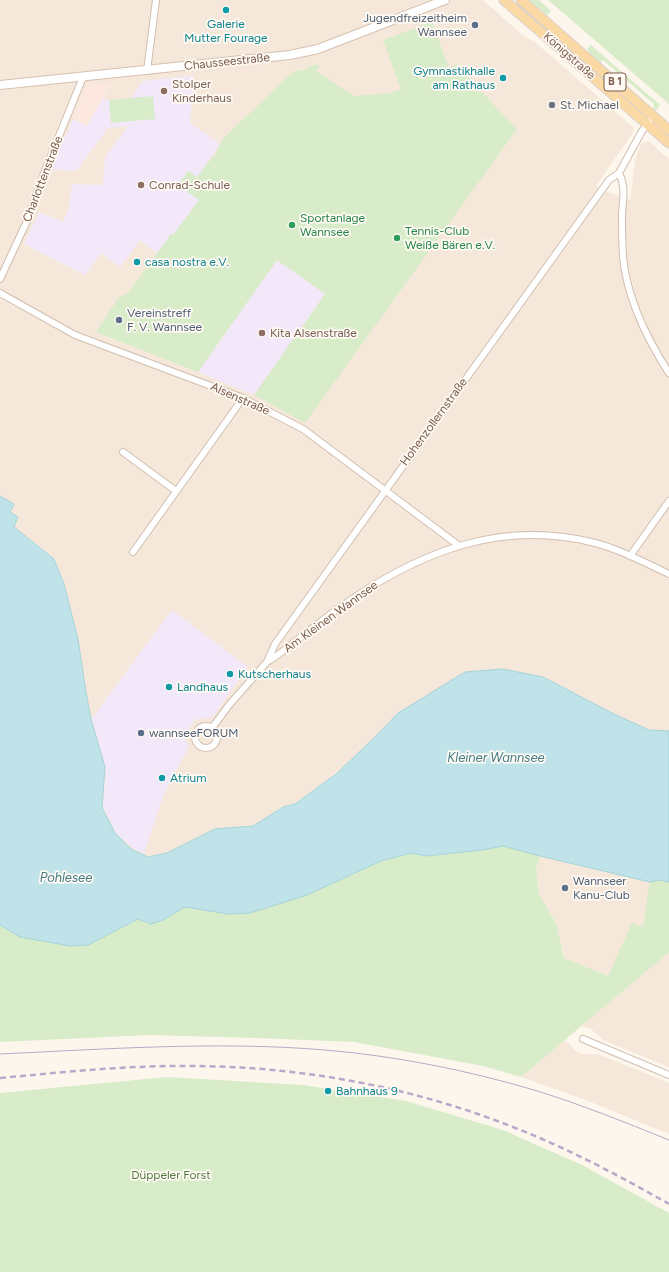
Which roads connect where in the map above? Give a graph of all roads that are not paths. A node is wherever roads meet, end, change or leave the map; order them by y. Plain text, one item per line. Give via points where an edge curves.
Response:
1 (156, 0) edge
2 (445, 0) edge
3 (504, 0) edge
4 (521, 0) edge
5 (147, 70) junction
6 (83, 77) junction
7 (0, 86) edge
8 (654, 116) junction
9 (647, 124) junction
10 (669, 130) edge
11 (669, 143) edge
12 (619, 173) junction
13 (0, 279) edge
14 (0, 293) edge
15 (669, 373) edge
16 (243, 398) junction
17 (123, 452) dead end
18 (385, 490) junction
19 (176, 491) junction
20 (669, 501) edge
21 (458, 545) junction
22 (133, 552) dead end
23 (630, 556) junction
24 (669, 574) edge
25 (267, 662) junction
26 (212, 728) dead end
27 (583, 1039) dead end
28 (669, 1075) edge

1 - 5 street
2 - 5 street, Chausseestraße via 318,49 276,57
3 - 9 main road, Königstraße / B 1
4 - 8 main road, Königstraße / B 1
5 - 6 street, Chausseestraße
6 - 7 street, Chausseestraße
6 - 13 street, Charlottenstraße via 27,221
8 - 9 street, Hohenzollernstraße
8 - 10 main road, Königstraße / B 1
9 - 11 main road, Königstraße / B 1
9 - 12 street, Hohenzollernstraße
12 - 15 street via 624,182 623,258 627,278 641,321
12 - 18 street, Hohenzollernstraße via 609,180
14 - 16 street, Alsenstraße via 75,335
16 - 18 street, Alsenstraße via 303,429
16 - 19 street
17 - 19 street
18 - 21 street, Alsenstraße
18 - 25 street, Hohenzollernstraße via 275,644
19 - 22 street
20 - 23 street
21 - 23 street, Am Kleinen Wannsee via 492,537 559,536 592,542
21 - 25 street, Am Kleinen Wannsee via 383,580 352,599
23 - 24 street, Am Kleinen Wannsee
25 - 26 street, Hohenzollernstraße
27 - 28 street

